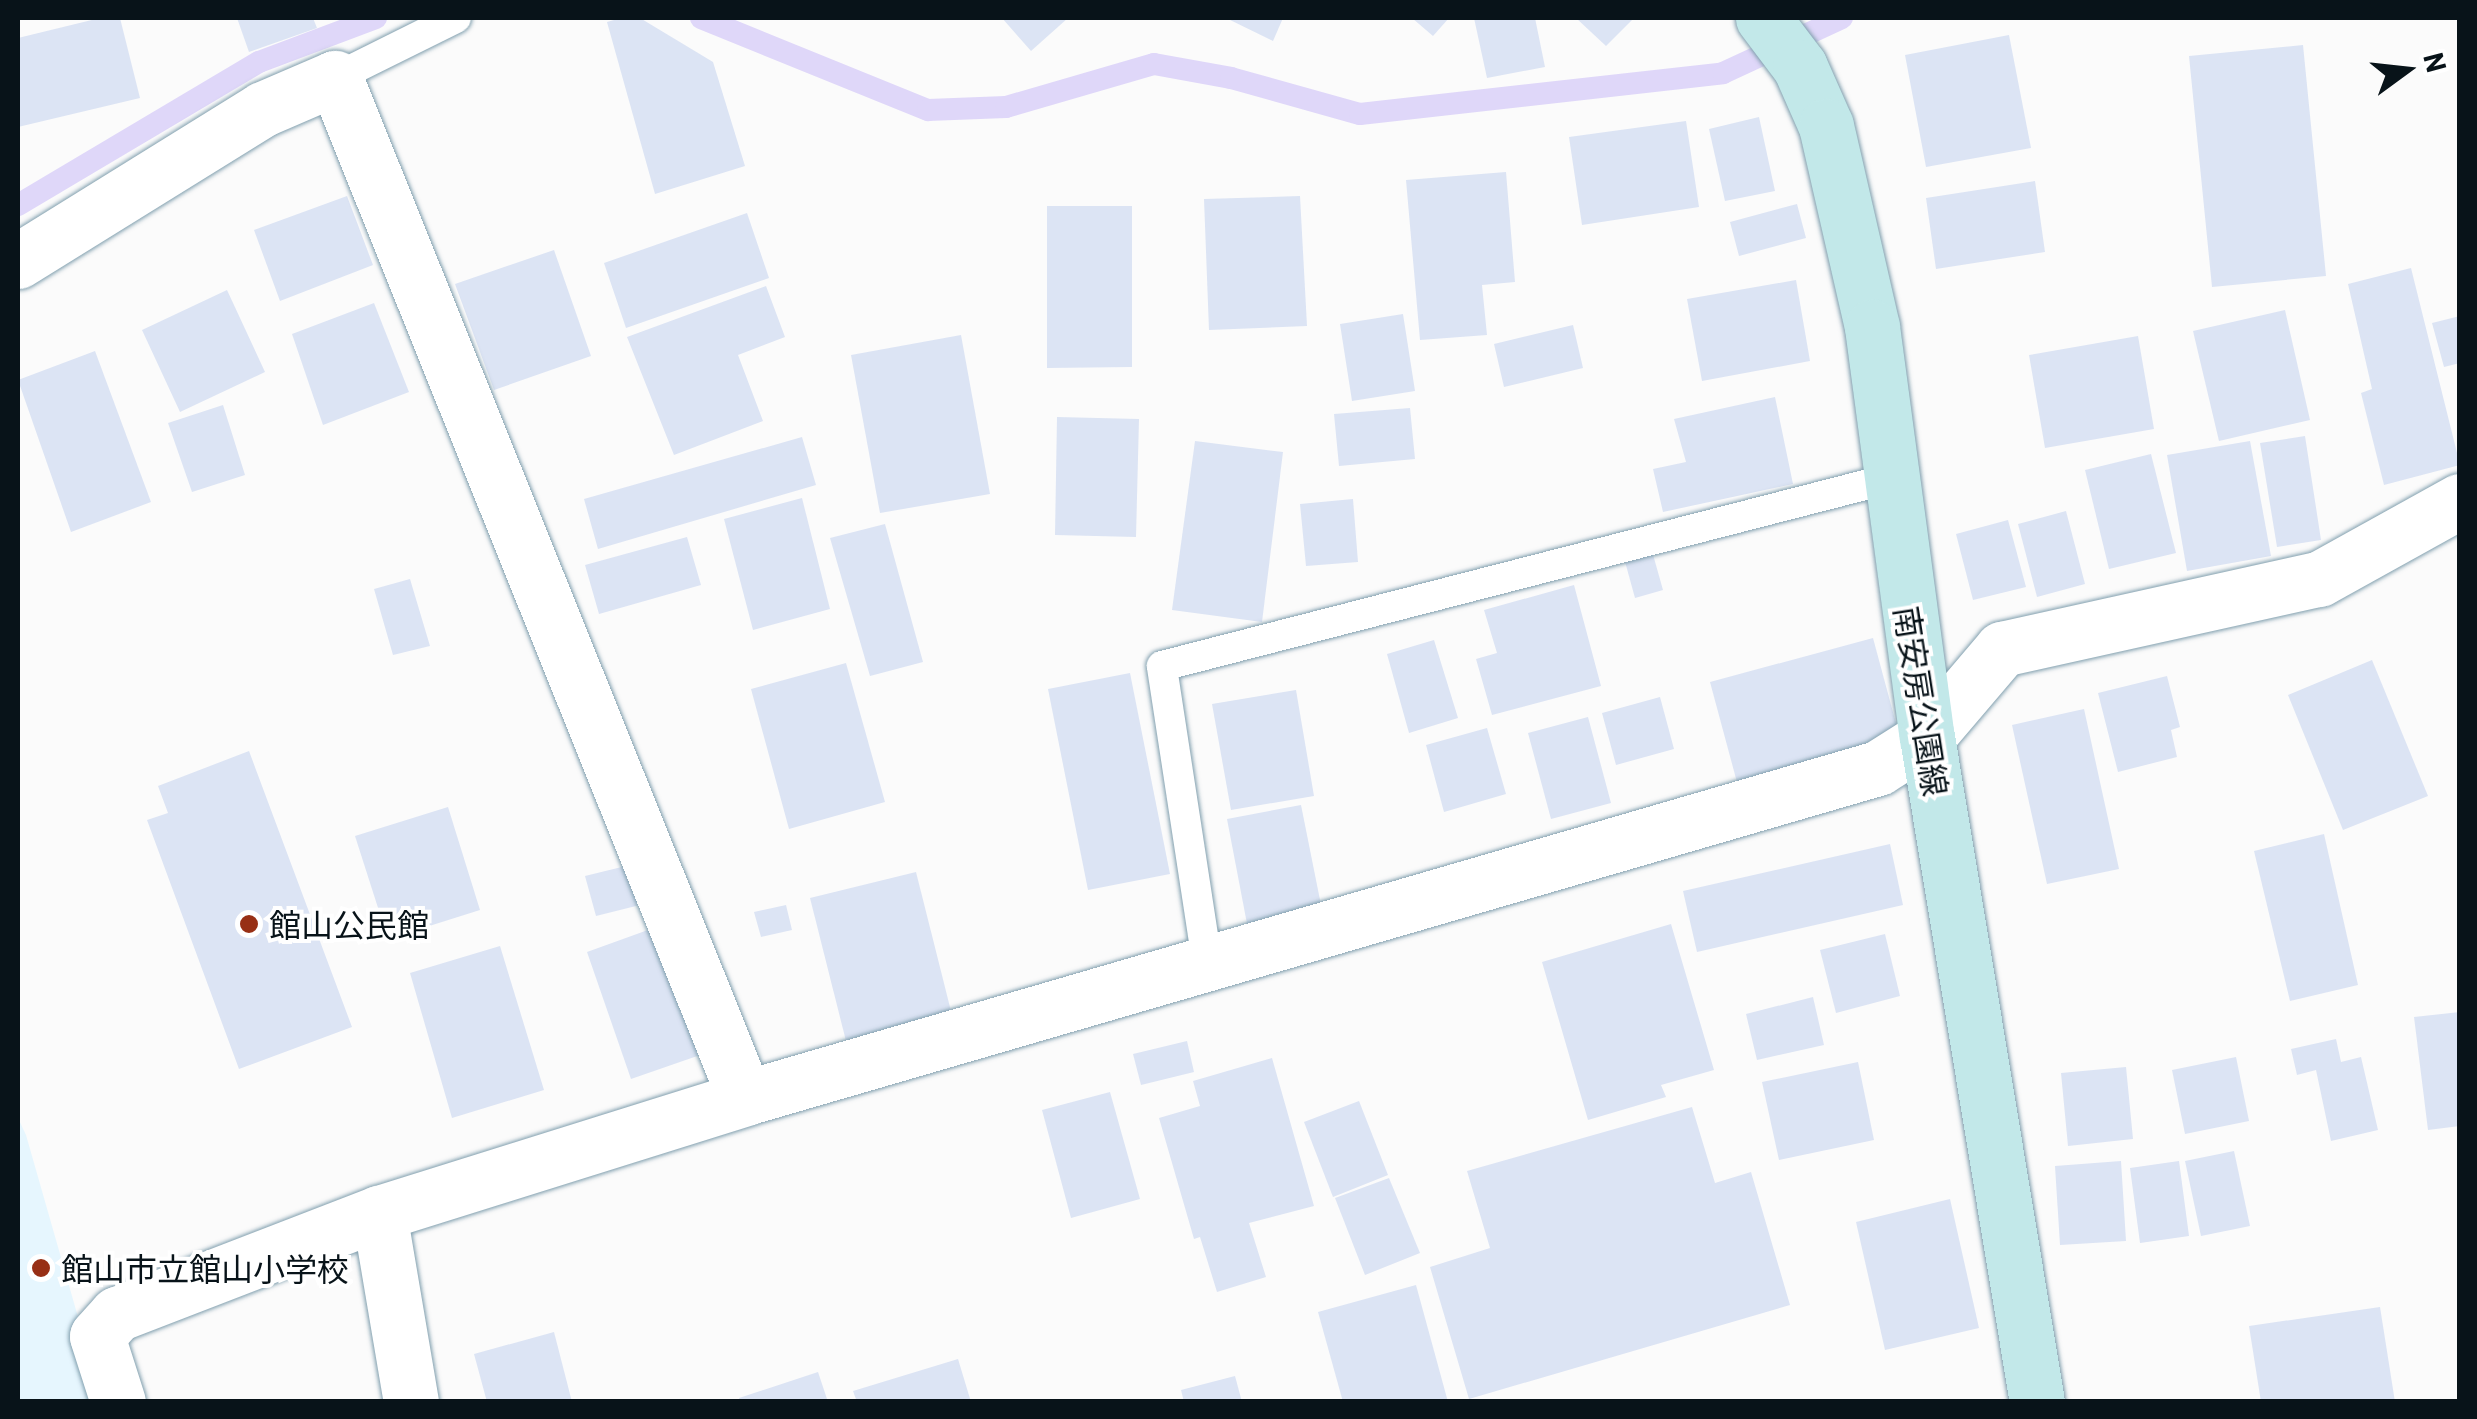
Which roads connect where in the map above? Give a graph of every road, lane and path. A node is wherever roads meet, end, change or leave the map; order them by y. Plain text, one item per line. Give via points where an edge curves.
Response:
1 (456, 18) edge
2 (1778, 36) edge
3 (335, 78) junction
4 (18, 262) edge
5 (1888, 479) junction
6 (2460, 501) edge
7 (1927, 737) junction
8 (1208, 968) junction
9 (745, 1098) junction
10 (379, 1214) junction
11 (118, 1402) edge
12 (411, 1402) edge
13 (2037, 1402) edge

1 - 3 lane
2 - 5 main road, 南安房公園線 via 1826,126 1872,327
3 - 4 street via 263,109
3 - 9 street
5 - 7 main road, 南安房公園線
5 - 8 lane via 1162,666
6 - 7 street via 2319,579 2002,648
7 - 8 street via 1878,768
7 - 13 main road, 南安房公園線
8 - 9 street
9 - 10 street
10 - 11 street via 117,1314 96,1336
10 - 12 street

